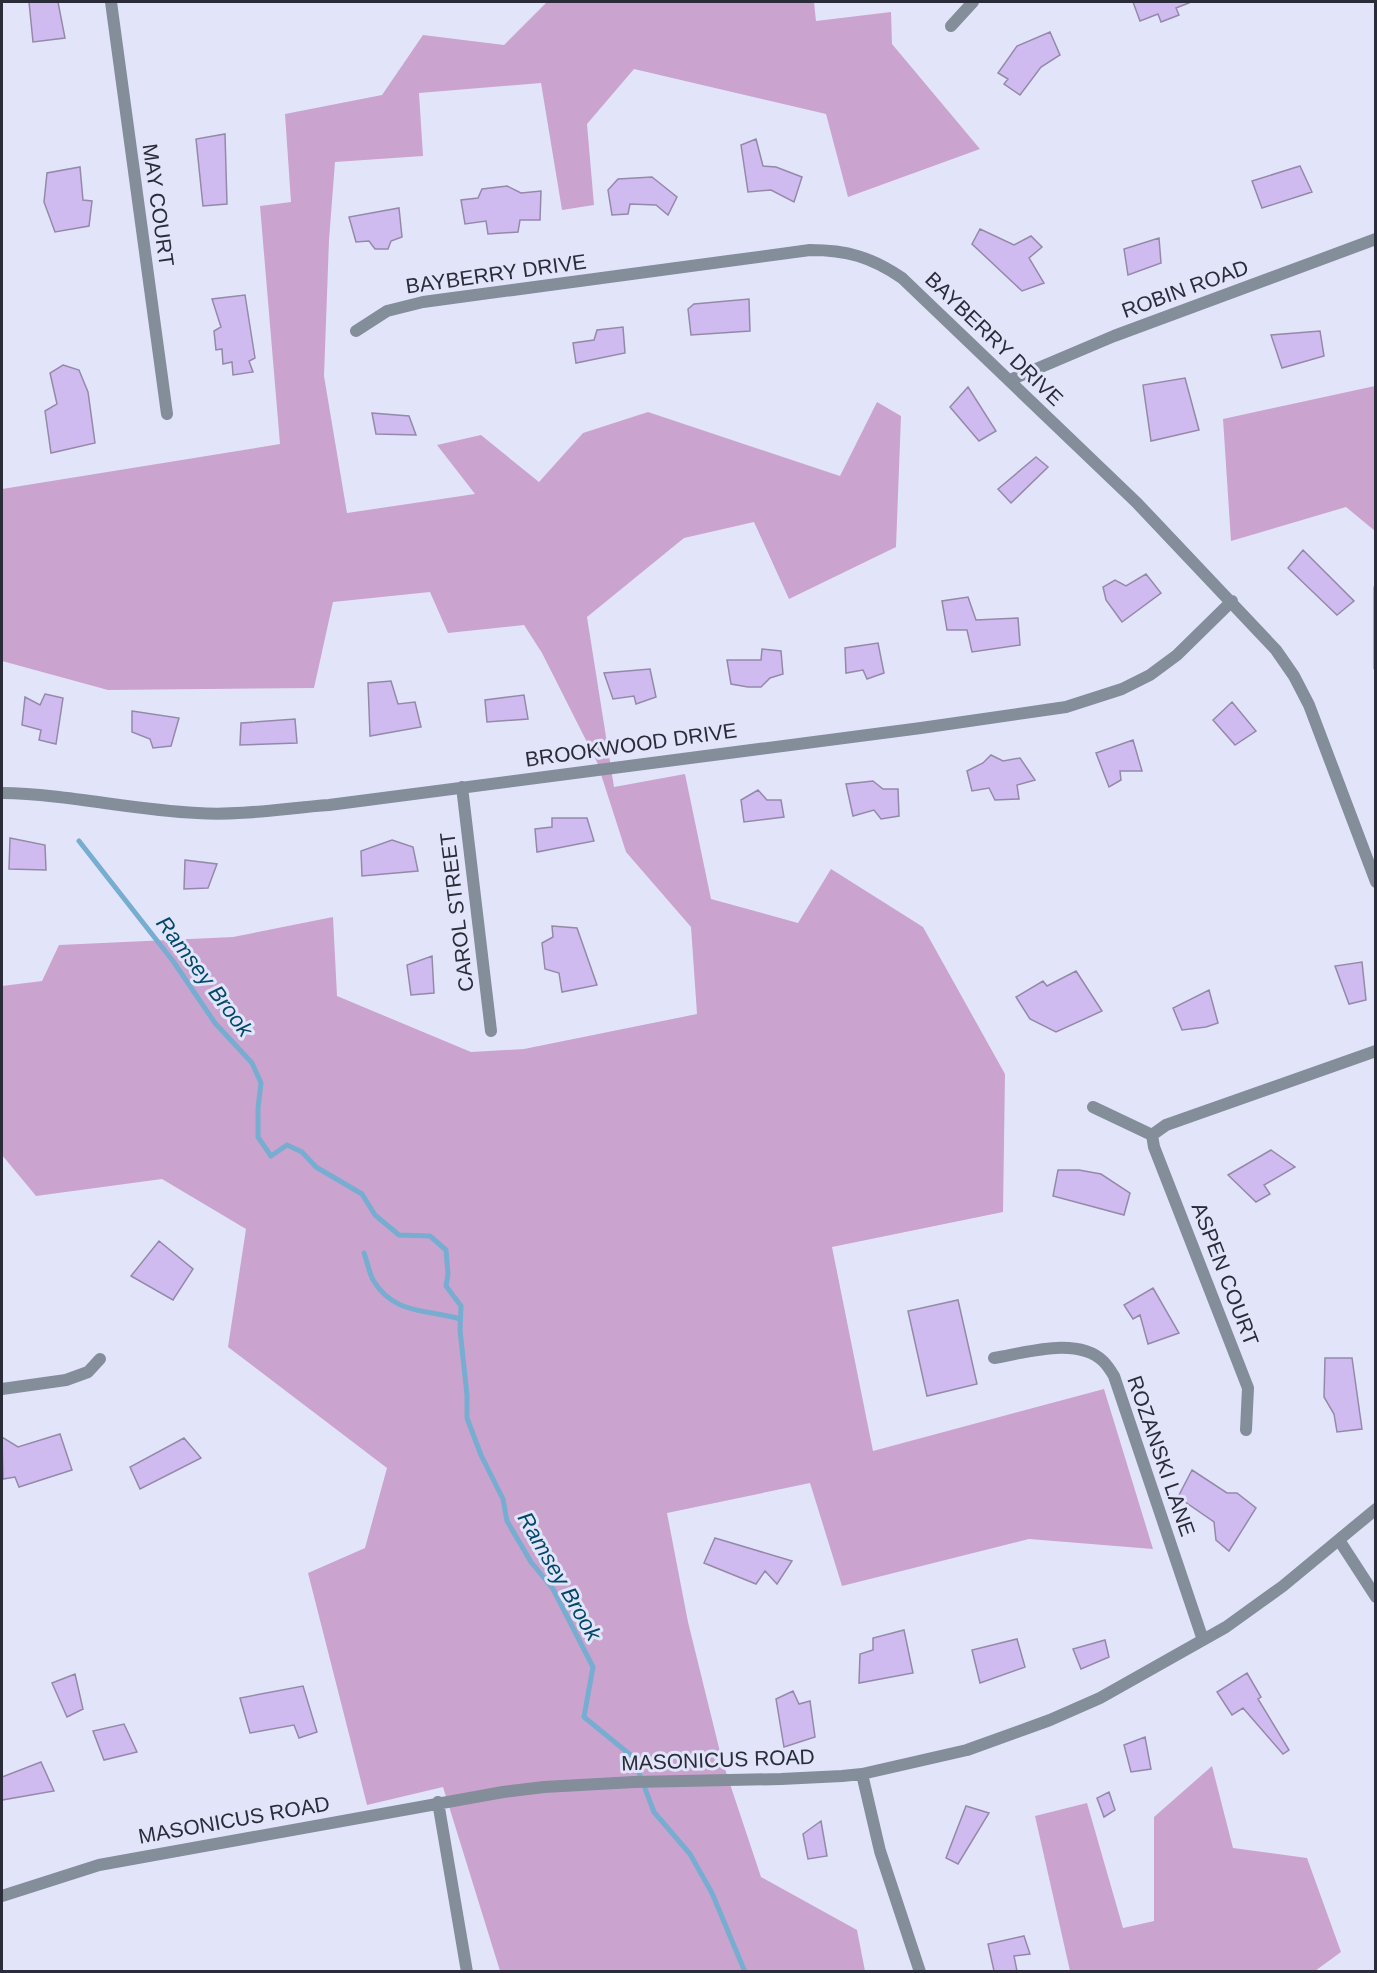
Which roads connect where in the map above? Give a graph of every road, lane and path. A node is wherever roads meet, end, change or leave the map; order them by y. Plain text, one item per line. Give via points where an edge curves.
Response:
1 (111, 2) edge
2 (973, 2) edge
3 (951, 26) dead end
4 (1376, 239) edge
5 (356, 331) dead end
6 (1010, 380) junction
7 (167, 414) dead end
8 (1232, 602) junction
9 (462, 787) junction
10 (2, 793) edge
11 (1376, 882) edge
12 (491, 1031) dead end
13 (1376, 1051) edge
14 (1093, 1107) dead end
15 (1152, 1135) junction
16 (100, 1359) dead end
17 (994, 1359) dead end
18 (2, 1389) edge
19 (1246, 1430) dead end
20 (1376, 1509) edge
21 (1339, 1540) junction
22 (1376, 1597) edge
23 (1203, 1640) junction
24 (862, 1774) junction
25 (438, 1802) junction
26 (2, 1896) edge
27 (467, 1971) edge
28 (921, 1971) edge

1 - 7 street, MAY COURT
2 - 3 street
4 - 6 street, ROBIN ROAD via 1114,336
5 - 6 street, BAYBERRY DRIVE via 387,311 423,302 833,250 867,258 902,278
6 - 8 street, BAYBERRY DRIVE
8 - 9 street, BROOKWOOD DRIVE via 1177,655 1150,675 1122,689 1066,707
8 - 11 street, BAYBERRY DRIVE via 1276,650 1309,705
9 - 10 street, BROOKWOOD DRIVE via 330,805 201,814
9 - 12 street, CAROL STREET
13 - 15 street via 1167,1125
14 - 15 street
15 - 19 street, ASPEN COURT via 1248,1388
16 - 18 street via 88,1372 66,1380
17 - 23 street, ROZANSKI LANE via 1053,1347 1083,1349 1102,1360 1114,1376
20 - 21 street, MASONICUS ROAD
21 - 22 street
21 - 23 street, MASONICUS ROAD via 1254,1608
23 - 24 street, MASONICUS ROAD via 1100,1698 1050,1720 967,1750
24 - 25 street, MASONICUS ROAD via 544,1787
24 - 28 street via 883,1860
25 - 26 street, MASONICUS ROAD via 99,1865
25 - 27 street

